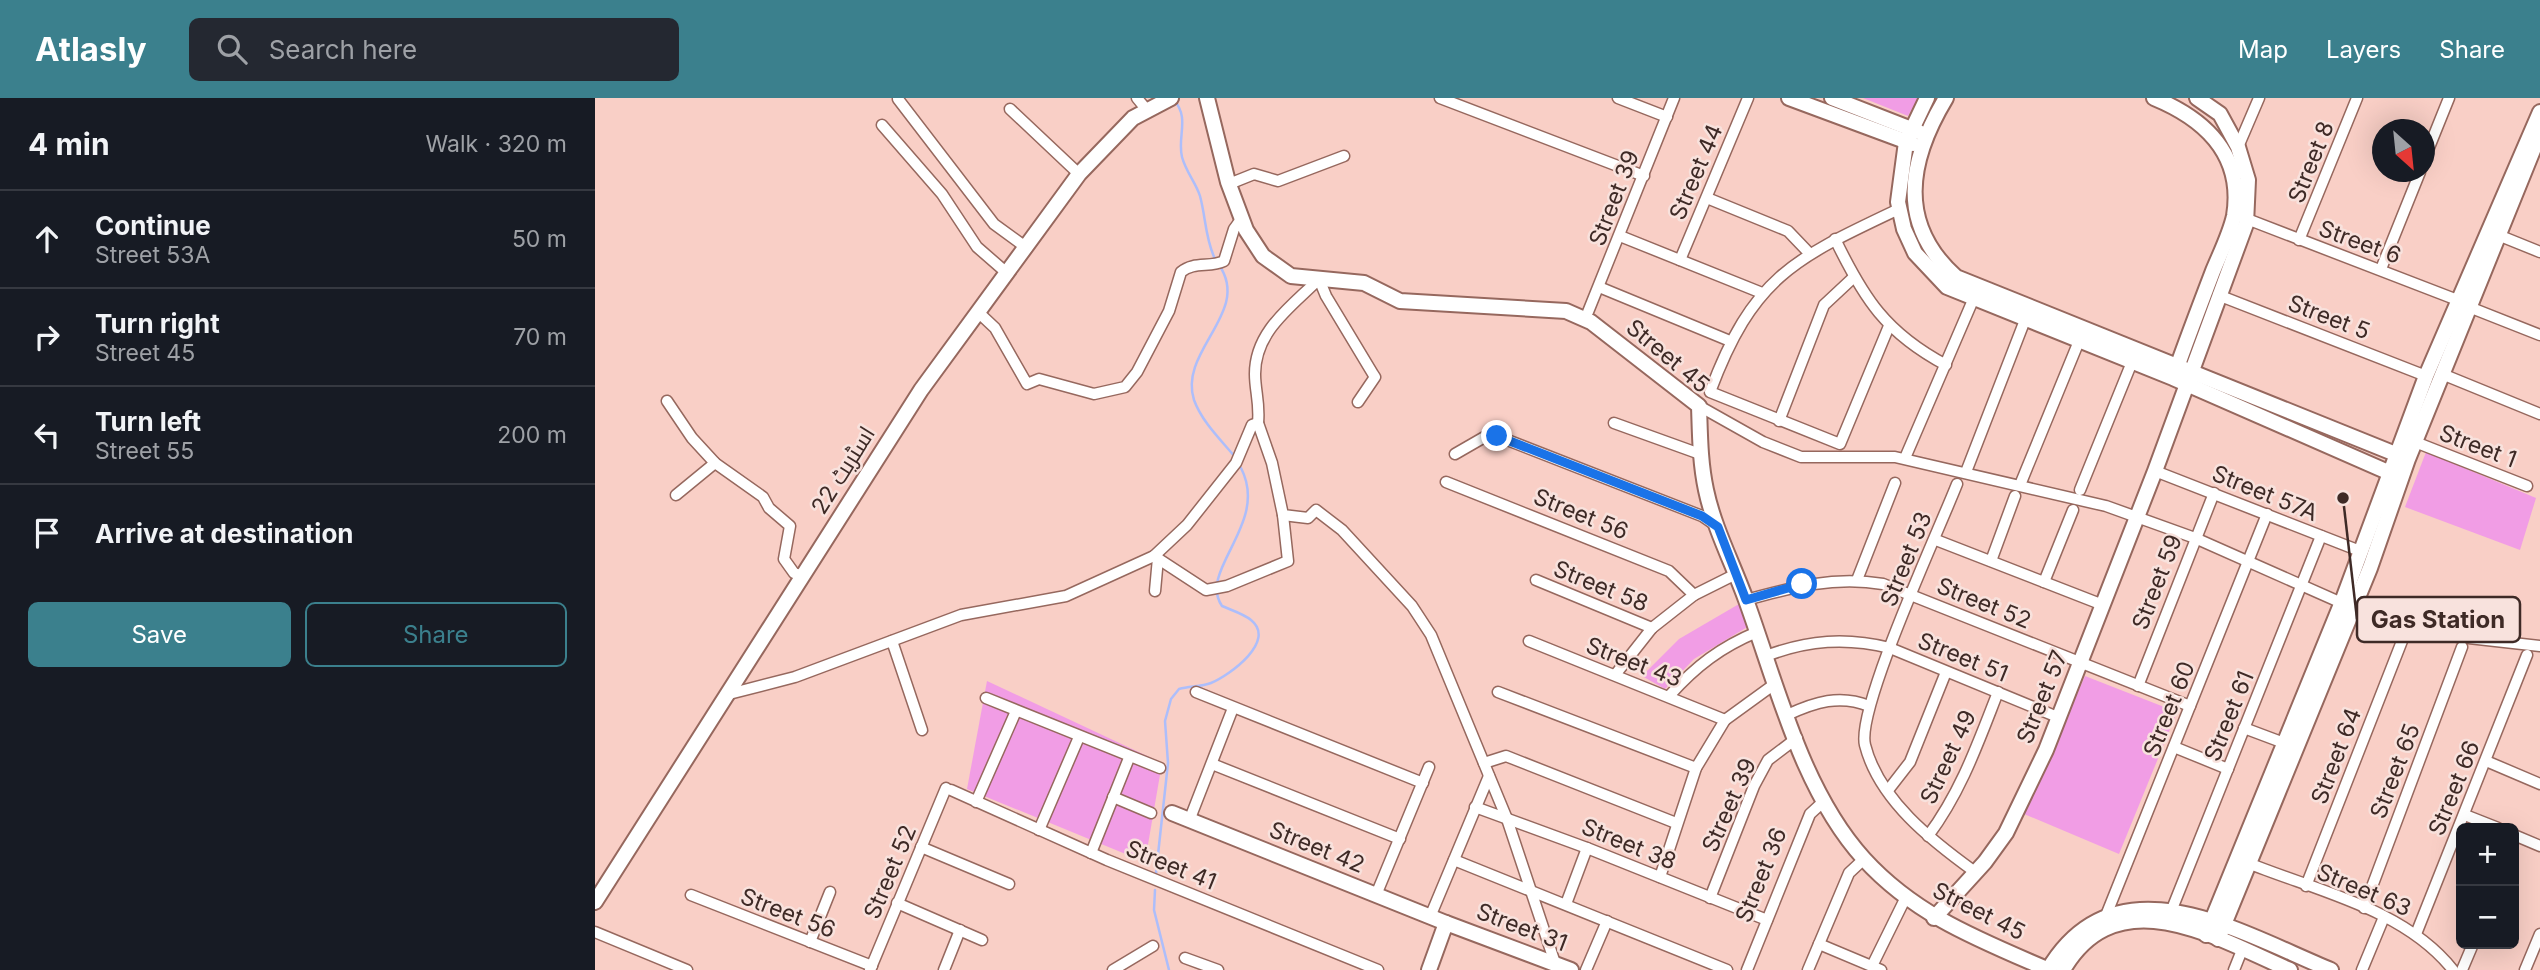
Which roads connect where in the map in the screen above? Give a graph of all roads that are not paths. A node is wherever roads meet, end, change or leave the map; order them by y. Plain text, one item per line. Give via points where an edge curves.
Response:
1 (1171, 98) edge
2 (1207, 98) edge
3 (1440, 98) edge
4 (1618, 98) edge
5 (1674, 98) edge
6 (1748, 98) edge
7 (1789, 98) edge
8 (1832, 98) edge
9 (1927, 98) edge
10 (1947, 98) edge
11 (2154, 98) edge
12 (2197, 98) edge
13 (2259, 98) edge
14 (2357, 98) edge
15 (2449, 98) edge
16 (898, 99) edge
17 (1142, 104) edge
18 (1010, 109) dead end
19 (2540, 112) edge
20 (1667, 117) junction
21 (882, 125) dead end
22 (2435, 133) edge
23 (2540, 133) edge
24 (1909, 135) junction
25 (1927, 142) junction
26 (2238, 148) junction
27 (1344, 156) dead end
28 (1079, 174) junction
29 (1644, 176) junction
30 (2416, 182) edge
31 (1229, 184) junction
32 (1707, 198) junction
33 (1899, 209) junction
34 (1242, 218) junction
35 (2247, 219) junction
36 (2498, 235) junction
37 (1620, 236) junction
38 (1835, 239) junction
39 (2299, 240) junction
40 (1027, 247) junction
41 (2540, 252) edge
42 (1810, 254) junction
43 (1928, 258) junction
44 (1680, 260) junction
45 (2221, 269) junction
46 (2381, 270) junction
47 (1008, 274) junction
48 (1854, 277) junction
49 (1319, 279) junction
50 (1599, 287) junction
51 (1762, 293) junction
52 (2218, 295) junction
53 (1973, 300) junction
54 (2465, 304) junction
55 (978, 312) junction
56 (1588, 312) dead end
57 (2025, 320) junction
58 (2052, 323) junction
59 (2456, 324) junction
60 (1889, 326) junction
61 (2540, 335) edge
62 (1730, 341) junction
63 (2079, 341) junction
64 (2133, 362) junction
65 (1946, 365) junction
66 (2442, 374) junction
67 (2182, 375) junction
68 (2426, 376) junction
69 (667, 401) dead end
70 (1358, 402) dead end
71 (2244, 402) junction
72 (1699, 406) junction
73 (2540, 414) edge
74 (1780, 421) junction
75 (1258, 423) junction
76 (1614, 423) dead end
77 (2415, 442) junction
78 (1455, 454) dead end
79 (1700, 454) junction
80 (2402, 457) junction
81 (1905, 458) junction
82 (715, 463) junction
83 (2155, 471) junction
84 (1966, 472) junction
85 (2396, 475) junction
86 (1446, 482) dead end
87 (1895, 483) dead end
88 (1957, 484) dead end
89 (2020, 485) junction
90 (2527, 486) dead end
91 (2080, 490) dead end
92 (2214, 493) junction
93 (676, 495) dead end
94 (2015, 496) dead end
95 (2073, 510) dead end
96 (2267, 514) junction
97 (1283, 515) junction
98 (2137, 516) junction
99 (1718, 527) junction
100 (2321, 536) junction
101 (2195, 538) junction
102 (1935, 540) junction
103 (2360, 551) junction
104 (1156, 557) junction
105 (2249, 560) junction
106 (1991, 561) junction
107 (1736, 574) junction
108 (803, 576) junction
109 (1536, 580) dead end
110 (1857, 580) junction
111 (2044, 582) junction
112 (2301, 584) junction
113 (1155, 591) dead end
114 (1913, 594) junction
115 (1694, 595) junction
116 (1746, 600) junction
117 (2103, 605) junction
118 (2348, 605) junction
119 (1652, 628) junction
120 (1757, 632) junction
121 (1529, 640) dead end
122 (2402, 640) dead end
123 (892, 641) junction
124 (2540, 646) edge
125 (1890, 648) junction
126 (2462, 648) dead end
127 (2527, 655) dead end
128 (1766, 656) junction
129 (2080, 663) junction
130 (1946, 672) junction
131 (1615, 675) junction
132 (1776, 684) junction
133 (2138, 686) junction
134 (1196, 692) dead end
135 (1498, 692) dead end
136 (1998, 692) junction
137 (729, 694) junction
138 (1670, 695) junction
139 (986, 698) dead end
140 (1869, 706) junction
141 (2190, 706) junction
142 (1233, 708) junction
143 (1016, 711) junction
144 (1787, 715) junction
145 (2060, 718) junction
146 (1725, 720) junction
147 (2244, 728) junction
148 (922, 730) dead end
149 (1079, 737) junction
150 (1797, 738) junction
151 (2284, 743) junction
152 (2174, 747) junction
153 (1129, 758) junction
154 (2486, 761) junction
155 (1484, 762) junction
156 (1212, 764) junction
157 (1429, 767) dead end
158 (1160, 768) dead end
159 (1696, 768) junction
160 (2228, 769) junction
161 (1489, 776) junction
162 (2539, 780) edge
163 (1423, 783) junction
164 (948, 789) joint
165 (1889, 789) junction
166 (1113, 797) junction
167 (977, 802) junction
168 (1823, 802) junction
169 (1475, 807) junction
170 (1150, 813) dead end
171 (1171, 813) dead end
172 (2465, 815) junction
173 (1507, 819) junction
174 (1189, 821) junction
175 (1676, 823) junction
176 (2485, 823) edge
177 (1039, 830) junction
178 (1928, 836) junction
179 (2519, 838) edge
180 (1400, 839) junction
181 (2540, 846) edge
182 (921, 847) junction
183 (1587, 848) junction
184 (1091, 853) junction
185 (1864, 859) junction
186 (1454, 860) junction
187 (2248, 863) junction
188 (1975, 872) junction
189 (1660, 877) junction
190 (1009, 884) dead end
191 (2305, 886) junction
192 (1532, 890) junction
193 (829, 892) dead end
194 (691, 895) dead end
195 (1376, 895) junction
196 (1906, 897) junction
197 (1710, 898) junction
198 (595, 902) edge
199 (897, 904) junction
200 (1566, 904) junction
201 (2364, 908) junction
202 (2172, 909) junction
203 (1430, 917) junction
204 (2384, 917) junction
205 (1934, 918) junction
206 (2105, 918) junction
207 (1767, 920) junction
208 (1607, 921) junction
209 (1452, 925) junction
210 (960, 930) junction
211 (2215, 931) junction
212 (595, 932) edge
213 (2416, 934) junction
214 (2540, 934) edge
215 (982, 940) dead end
216 (810, 942) junction
217 (1819, 944) junction
218 (1153, 946) dead end
219 (2471, 949) edge
220 (2242, 950) junction
221 (1185, 958) dead end
222 (871, 968) edge
223 (1561, 968) edge
224 (1877, 968) edge
225 (687, 970) edge
226 (944, 970) edge
227 (1113, 970) edge
228 (1218, 970) edge
229 (1378, 970) edge
230 (1429, 970) edge
231 (1586, 970) edge
232 (1727, 970) edge
233 (1747, 970) edge
234 (1808, 970) edge
235 (2048, 970) edge
236 (2063, 970) edge
237 (2234, 970) edge
238 (2290, 970) edge
239 (2331, 970) edge
240 (2362, 970) edge
241 (2453, 970) edge
242 (2462, 970) edge
243 (2525, 970) edge

1 - 17 street, اسٹریٹ 22
2 - 31 street, Street 45
3 - 29 street
4 - 20 street
5 - 20 street, Street 39
6 - 32 street, Street 44
7 - 24 street
8 - 24 street
9 - 24 street
10 - 25 street
11 - 45 street via 2183,110 2208,128 2226,155 2235,205
12 - 26 street via 2220,114
13 - 26 street
14 - 39 street, Street 8
15 - 22 street
16 - 40 street via 994,224
17 - 28 street, اسٹریٹ 22
18 - 28 street
19 - 54 street
20 - 29 street, Street 39
21 - 47 street via 941,194 977,247
23 - 36 street
24 - 25 street
24 - 33 street via 1899,176
25 - 43 street via 1915,185 1915,210
26 - 35 street via 2248,180
27 - 31 street via 1278,181 1254,174
28 - 40 street, اسٹریٹ 22
29 - 37 street, Street 39
30 - 46 street
31 - 34 street, Street 45
32 - 42 street via 1788,231
32 - 44 street, Street 44
33 - 38 street, Street 45
33 - 43 street via 1904,229
34 - 49 street, Street 45 via 1263,256 1291,276
34 - 55 street via 1220,263 1193,265 1181,272 1169,312 1147,354 1125,387 1116,391 1094,394 1039,379 1027,384 995,328
35 - 39 street, Street 6
35 - 45 street
36 - 41 street
36 - 54 street
37 - 44 street
37 - 50 street, Street 39
38 - 42 street, Street 45
38 - 48 street
39 - 46 street, Street 6
40 - 47 street, اسٹریٹ 22
42 - 51 street, Street 45
43 - 53 street via 1947,287
43 - 58 street via 1956,277
44 - 51 street
45 - 52 street
45 - 67 street
46 - 54 street, Street 6
47 - 55 street, اسٹریٹ 22
48 - 60 street
48 - 74 street via 1824,304
49 - 70 street via 1375,377
49 - 72 street, Street 45 via 1364,283 1401,301 1566,311 1591,322
49 - 75 street via 1260,341 1254,375
50 - 56 street, Street 39
50 - 62 street
51 - 62 street, Street 45
52 - 67 street
52 - 68 street, Street 5
53 - 57 street
53 - 65 street
54 - 59 street
54 - 61 street, Street 6
55 - 108 street, اسٹریٹ 22 via 921,390
57 - 58 street
57 - 84 street
58 - 63 street
58 - 67 street
59 - 66 street
59 - 68 street
60 - 65 street via 1911,346
60 - 74 street, Street 45 via 1843,442
62 - 74 street, Street 45 via 1710,392
63 - 64 street
63 - 89 street
64 - 67 street
64 - 91 street
65 - 81 street
66 - 73 street
66 - 77 street
67 - 71 street
67 - 83 street, Street 57
68 - 80 street
69 - 82 street
71 - 80 street
71 - 85 street
72 - 79 street, Street 45
72 - 81 street via 1763,442 1801,457
75 - 97 street
75 - 104 street via 1252,425 1236,463
76 - 79 street
77 - 80 street
77 - 90 street, Street 1
78 - 99 street via 1488,435 1497,436 1702,516
79 - 99 street, Street 45
80 - 85 street
81 - 84 street
82 - 93 street
82 - 108 street via 763,497 769,508 787,521 785,559 794,573
83 - 92 street, Street 57A
83 - 98 street, Street 57
84 - 89 street
85 - 103 street
85 - 118 street
86 - 115 street, Street 56 via 1669,571
87 - 110 street
88 - 102 street, Street 53
89 - 98 street
92 - 96 street, Street 57A
92 - 101 street, Street 59
94 - 106 street
95 - 111 street
96 - 100 street, Street 57A
96 - 105 street, Street 60
97 - 104 street via 1288,561 1227,586 1206,590
97 - 155 street via 1307,517 1316,510 1321,512 1412,607 1431,635
98 - 101 street
98 - 117 street, Street 57
99 - 107 street, Street 45
100 - 103 street, Street 57A
100 - 112 street, Street 61
101 - 105 street
101 - 133 street, Street 59
102 - 106 street
102 - 114 street, Street 53
103 - 118 street
104 - 113 street
104 - 123 street via 1066,596 961,615
105 - 112 street
105 - 141 street, Street 60
106 - 111 street
107 - 115 street
107 - 116 street, Street 45
108 - 137 street, اسٹریٹ 22
109 - 119 street, Street 58
110 - 114 street, Street 52
110 - 116 street, Street 52 via 1802,584
111 - 117 street
112 - 118 street
112 - 147 street, Street 61
114 - 125 street, Street 53
114 - 129 street, Street 52
115 - 119 street
116 - 120 street, Street 45
117 - 129 street, Street 57
118 - 124 street via 2424,633
118 - 151 street
118 - 187 street
119 - 131 street
120 - 128 street, Street 45
120 - 138 street via 1714,653
121 - 131 street, Street 43
122 - 191 street, Street 64
123 - 137 street via 796,677
123 - 148 street
125 - 128 street, Street 51 via 1846,640 1807,643
125 - 130 street, Street 51
125 - 140 street, Street 53
126 - 201 street, Street 65
127 - 154 street, Street 66
128 - 132 street, Street 45
129 - 133 street
129 - 145 street, Street 57
130 - 136 street, Street 51
130 - 165 street via 1910,762
131 - 138 street, Street 43
132 - 144 street, Street 45
132 - 146 street
133 - 141 street
134 - 142 street
135 - 159 street
136 - 145 street, Street 51
136 - 178 street, Street 49 via 1964,778
137 - 198 street, اسٹریٹ 22
138 - 146 street, Street 43
139 - 143 street
140 - 144 street via 1843,698 1813,703
140 - 165 street, Street 53 via 1865,743
141 - 152 street, Street 60
142 - 156 street
142 - 163 street
143 - 149 street
143 - 167 street
144 - 150 street, Street 45
145 - 188 street, Street 57 via 2006,833
146 - 159 street
147 - 151 street
147 - 160 street, Street 61
149 - 153 street
149 - 177 street
150 - 168 street, Street 45
150 - 197 street, Street 39 via 1768,760
151 - 211 street
152 - 160 street
152 - 206 street, Street 60
153 - 158 street
153 - 166 street
154 - 162 street
154 - 172 street, Street 66
155 - 161 street
155 - 175 street via 1506,756
156 - 174 street
156 - 180 street
157 - 163 street
159 - 175 street
160 - 202 street, Street 61
161 - 169 street
161 - 173 street
163 - 180 street
164 - 167 street, Street 41
164 - 182 street, Street 52
165 - 178 street, Street 53
166 - 170 street
166 - 184 street
167 - 177 street, Street 41
168 - 185 street, Street 45
168 - 207 street, Street 36 via 1810,814
169 - 173 street, Street 38
169 - 186 street
171 - 174 street, Street 42
172 - 176 street
172 - 213 street, Street 66
173 - 183 street, Street 38
173 - 192 street
174 - 195 street, Street 42
175 - 189 street
177 - 184 street, Street 41
178 - 188 street, Street 53
179 - 181 street
180 - 195 street
182 - 190 street
182 - 199 street, Street 52
183 - 189 street, Street 38
183 - 200 street
184 - 229 street, Street 41
185 - 196 street, Street 45
185 - 217 street via 1849,873
186 - 192 street
186 - 203 street
187 - 191 street, Street 63
187 - 211 street
188 - 205 street, Street 57
189 - 197 street, Street 38
191 - 201 street, Street 63
192 - 200 street
192 - 223 street
193 - 216 street
194 - 216 street, Street 56
195 - 203 street, Street 42
196 - 205 street, Street 45
196 - 224 street
197 - 207 street, Street 38
199 - 210 street
199 - 222 street, Street 52
200 - 208 street
201 - 204 street, Street 63
202 - 206 street via 2131,909
202 - 211 street
203 - 209 street, Street 42
204 - 213 street, Street 63
204 - 240 street
205 - 235 street, Street 45
206 - 235 street via 2079,931 2060,949
207 - 233 street, Street 36
208 - 231 street
208 - 232 street
209 - 223 street, Street 31
209 - 230 street
210 - 215 street
210 - 226 street
211 - 220 street
211 - 236 street via 2171,922 2127,921 2093,935
211 - 239 street
212 - 225 street
213 - 241 street, Street 63
214 - 243 street
216 - 222 street, Street 56
217 - 224 street
217 - 234 street
218 - 227 street
219 - 242 street
220 - 237 street
220 - 238 street
221 - 228 street

